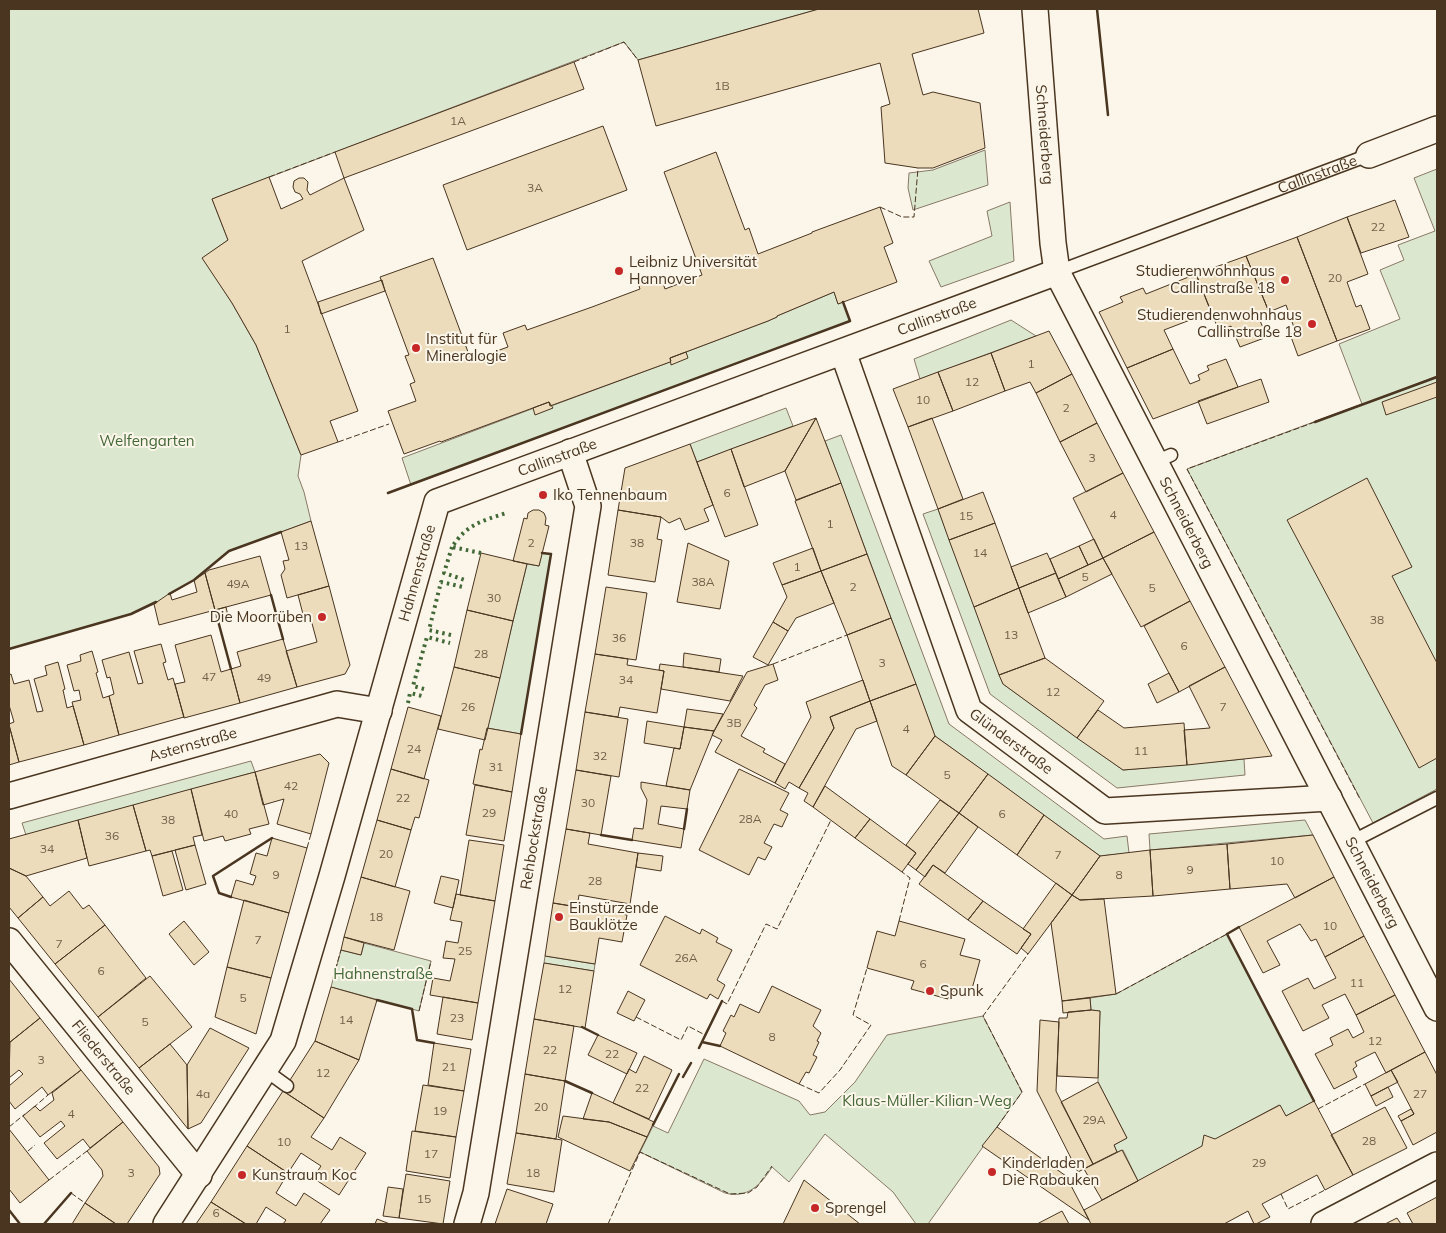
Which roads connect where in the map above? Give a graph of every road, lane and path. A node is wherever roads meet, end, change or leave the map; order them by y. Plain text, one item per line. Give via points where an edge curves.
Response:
1 (1035, 9) edge
2 (1437, 129) edge
3 (1369, 155) joint
4 (1057, 272) junction
5 (843, 352) junction
6 (570, 452) junction
7 (436, 502) joint
8 (379, 711) junction
9 (9, 796) edge
10 (1329, 798) junction
11 (1437, 798) edge
12 (1351, 842) junction
13 (9, 941) edge
14 (1437, 1008) edge
15 (265, 1070) junction
16 (287, 1086) dead end
17 (1437, 1165) edge
18 (199, 1175) junction
19 (166, 1224) edge
20 (467, 1224) edge
21 (1324, 1224) edge

1 - 4 street, Schneiderberg
2 - 3 street, Callinstraße
3 - 4 lane, Callinstraße
4 - 5 street, Callinstraße
4 - 10 street, Schneiderberg via 1163,458
5 - 6 street, Callinstraße
5 - 10 street, Glünderstraße via 969,710 1105,811
6 - 7 street, Callinstraße
6 - 20 street, Rehbockstraße via 588,506 476,1193
7 - 8 street, Hahnenstraße
8 - 9 street, Asternstraße via 337,704
8 - 15 street, Hahnenstraße via 304,976 283,1041
10 - 12 street, Schneiderberg
11 - 12 lane
12 - 14 street, Schneiderberg
13 - 18 street, Fliederstraße
15 - 16 lane
15 - 18 street, Hahnenstraße
17 - 21 street
18 - 19 street, Hahnenstraße

